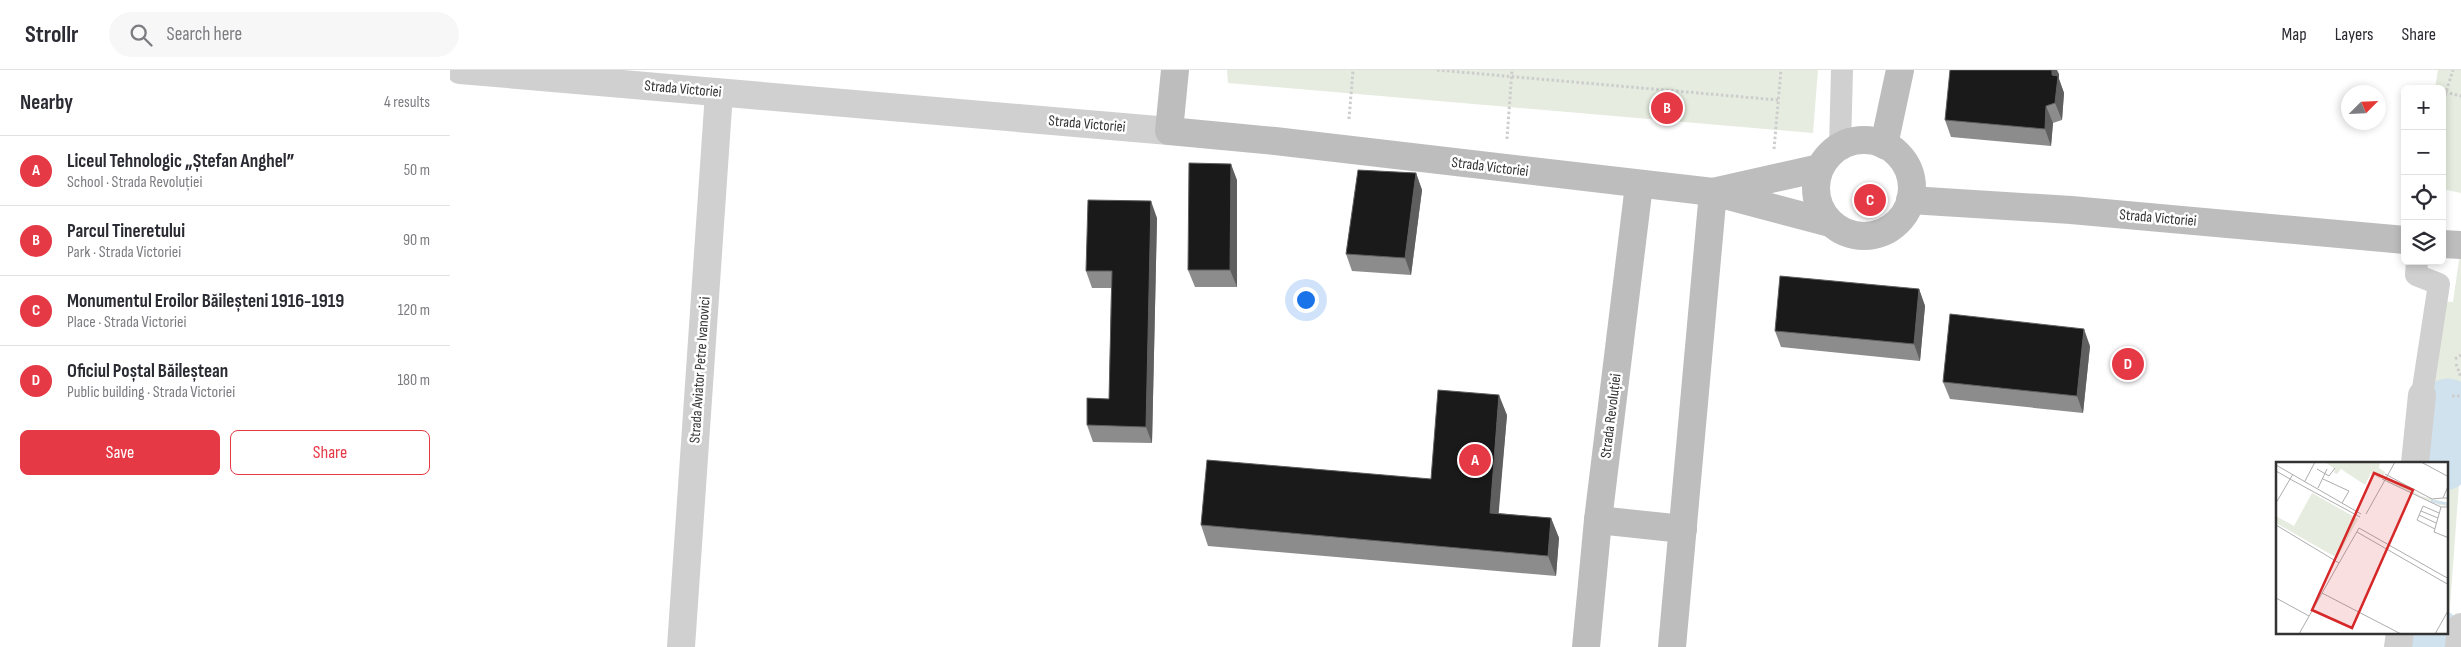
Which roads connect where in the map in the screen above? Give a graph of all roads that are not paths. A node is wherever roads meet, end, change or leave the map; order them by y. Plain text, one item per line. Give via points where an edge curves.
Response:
1 (460, 70) edge
2 (1175, 70) edge
3 (1842, 70) edge
4 (1900, 70) edge
5 (719, 93) junction
6 (1169, 131) junction
7 (1884, 145) junction
8 (1840, 147) junction
9 (1820, 168) junction
10 (1638, 185) junction
11 (1713, 192) junction
12 (1910, 200) junction
13 (1830, 223) junction
14 (2401, 240) edge
15 (2446, 244) edge
16 (2461, 245) edge
17 (2417, 265) edge
18 (2422, 395) joint
19 (2415, 462) edge
20 (1598, 520) junction
21 (1683, 529) junction
22 (2461, 627) edge
23 (2400, 634) edge
24 (680, 647) edge
25 (1586, 647) edge
26 (1672, 647) edge
27 (2398, 647) edge
28 (2459, 647) edge

1 - 5 street, Strada Victoriei
2 - 6 main road
3 - 8 street
4 - 7 main road
5 - 6 street, Strada Victoriei
5 - 24 street, Strada Aviator Petre Ivanovici
6 - 10 main road, Strada Victoriei
7 - 8 main road via 1854,141
7 - 12 main road via 1899,156 1908,171
8 - 9 main road
9 - 11 main road, Strada Victoriei
9 - 13 main road via 1816,191 1823,214
10 - 11 main road, Strada Victoriei
10 - 20 main road, Strada Revoluției
11 - 13 main road, Strada Victoriei
11 - 21 main road
12 - 13 main road via 1905,213 1884,232 1856,236
12 - 14 main road, Strada Victoriei via 2071,210
15 - 16 main road
17 - 18 street via 2416,275 2439,284
18 - 19 street
20 - 21 main road
20 - 25 main road, Strada Revoluției
21 - 26 main road
22 - 28 street
23 - 27 street

